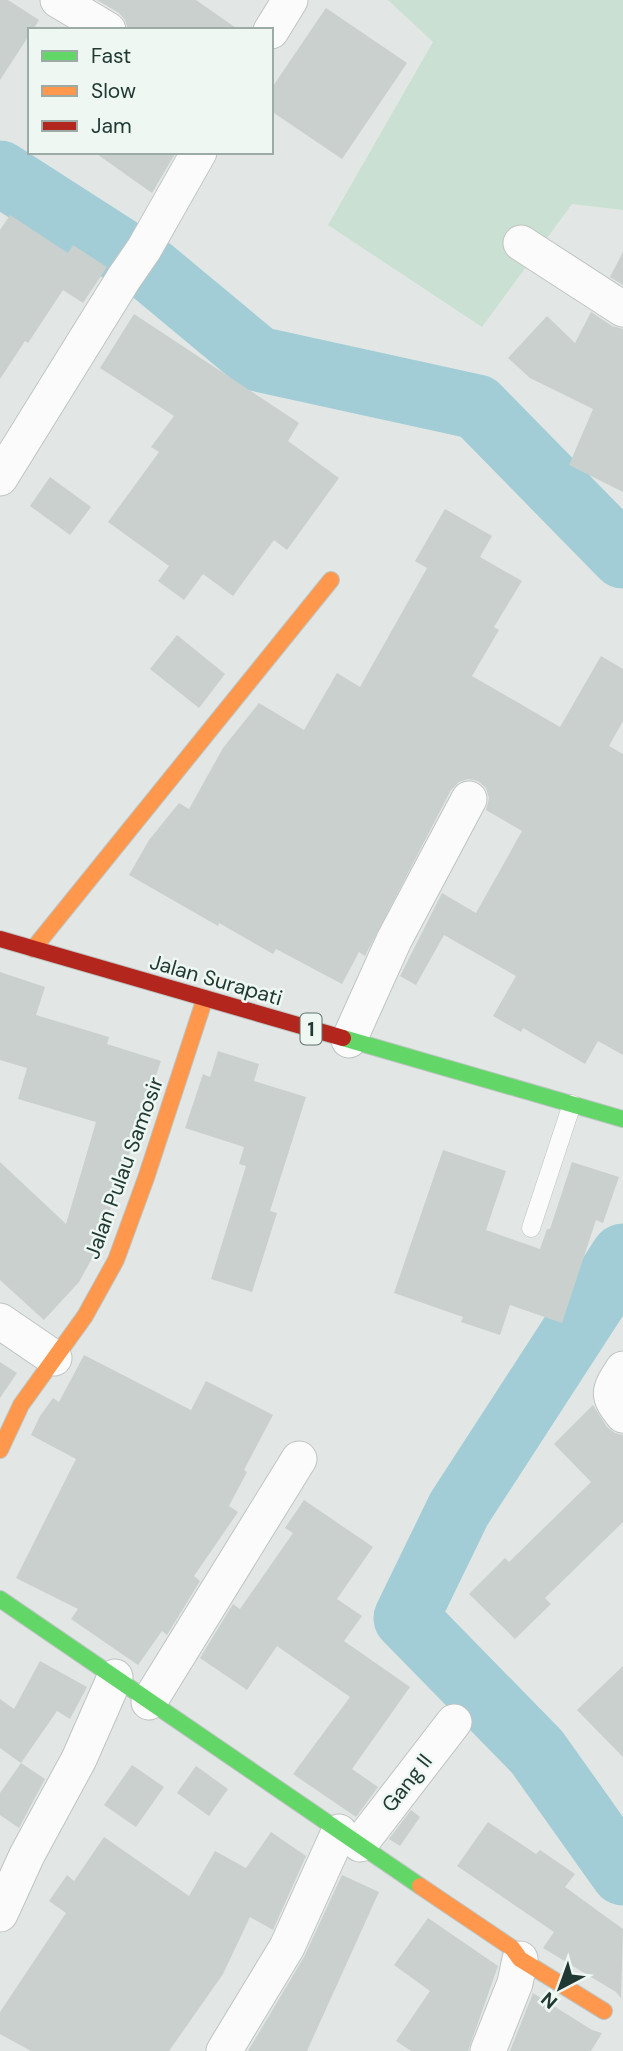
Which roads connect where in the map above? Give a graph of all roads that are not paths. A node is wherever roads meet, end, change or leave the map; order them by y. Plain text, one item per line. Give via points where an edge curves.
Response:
1 (58, 0) edge
2 (290, 0) edge
3 (105, 28) edge
4 (273, 28) edge
5 (199, 154) edge
6 (521, 243) dead end
7 (623, 309) edge
8 (1, 474) edge
9 (331, 580) dead end
10 (469, 799) dead end
11 (0, 939) edge
12 (33, 949) junction
13 (205, 998) junction
14 (349, 1040) junction
15 (572, 1104) junction
16 (623, 1119) edge
17 (531, 1228) dead end
18 (0, 1321) edge
19 (54, 1358) junction
20 (623, 1369) edge
21 (623, 1415) edge
22 (0, 1450) edge
23 (299, 1459) dead end
24 (0, 1599) edge
25 (115, 1677) junction
26 (149, 1702) junction
27 (454, 1721) dead end
28 (349, 1838) junction
29 (0, 1914) edge
30 (520, 1959) junction
31 (604, 2011) dead end
32 (224, 2051) edge
33 (488, 2051) edge

1 - 3 street
2 - 4 street
5 - 8 street
6 - 7 street
9 - 12 main road
10 - 14 street via 394,940
11 - 12 main road, Jalan Surapati / 1
12 - 13 main road, Jalan Surapati / 1
13 - 14 main road, Jalan Surapati / 1
13 - 19 main road, Jalan Pulau Samosir via 116,1260 85,1316
14 - 15 main road, Jalan Surapati / 1
15 - 16 main road, Jalan Surapati / 1
15 - 17 lane
18 - 19 street
19 - 22 main road, Jalan Pulau Samosir via 21,1405
20 - 21 street via 610,1391
23 - 26 street
24 - 25 main road
25 - 26 main road
25 - 29 street
26 - 28 main road
27 - 28 street, Gang II
28 - 30 main road via 512,1948
28 - 32 street, Gang II
30 - 31 main road
30 - 33 street

